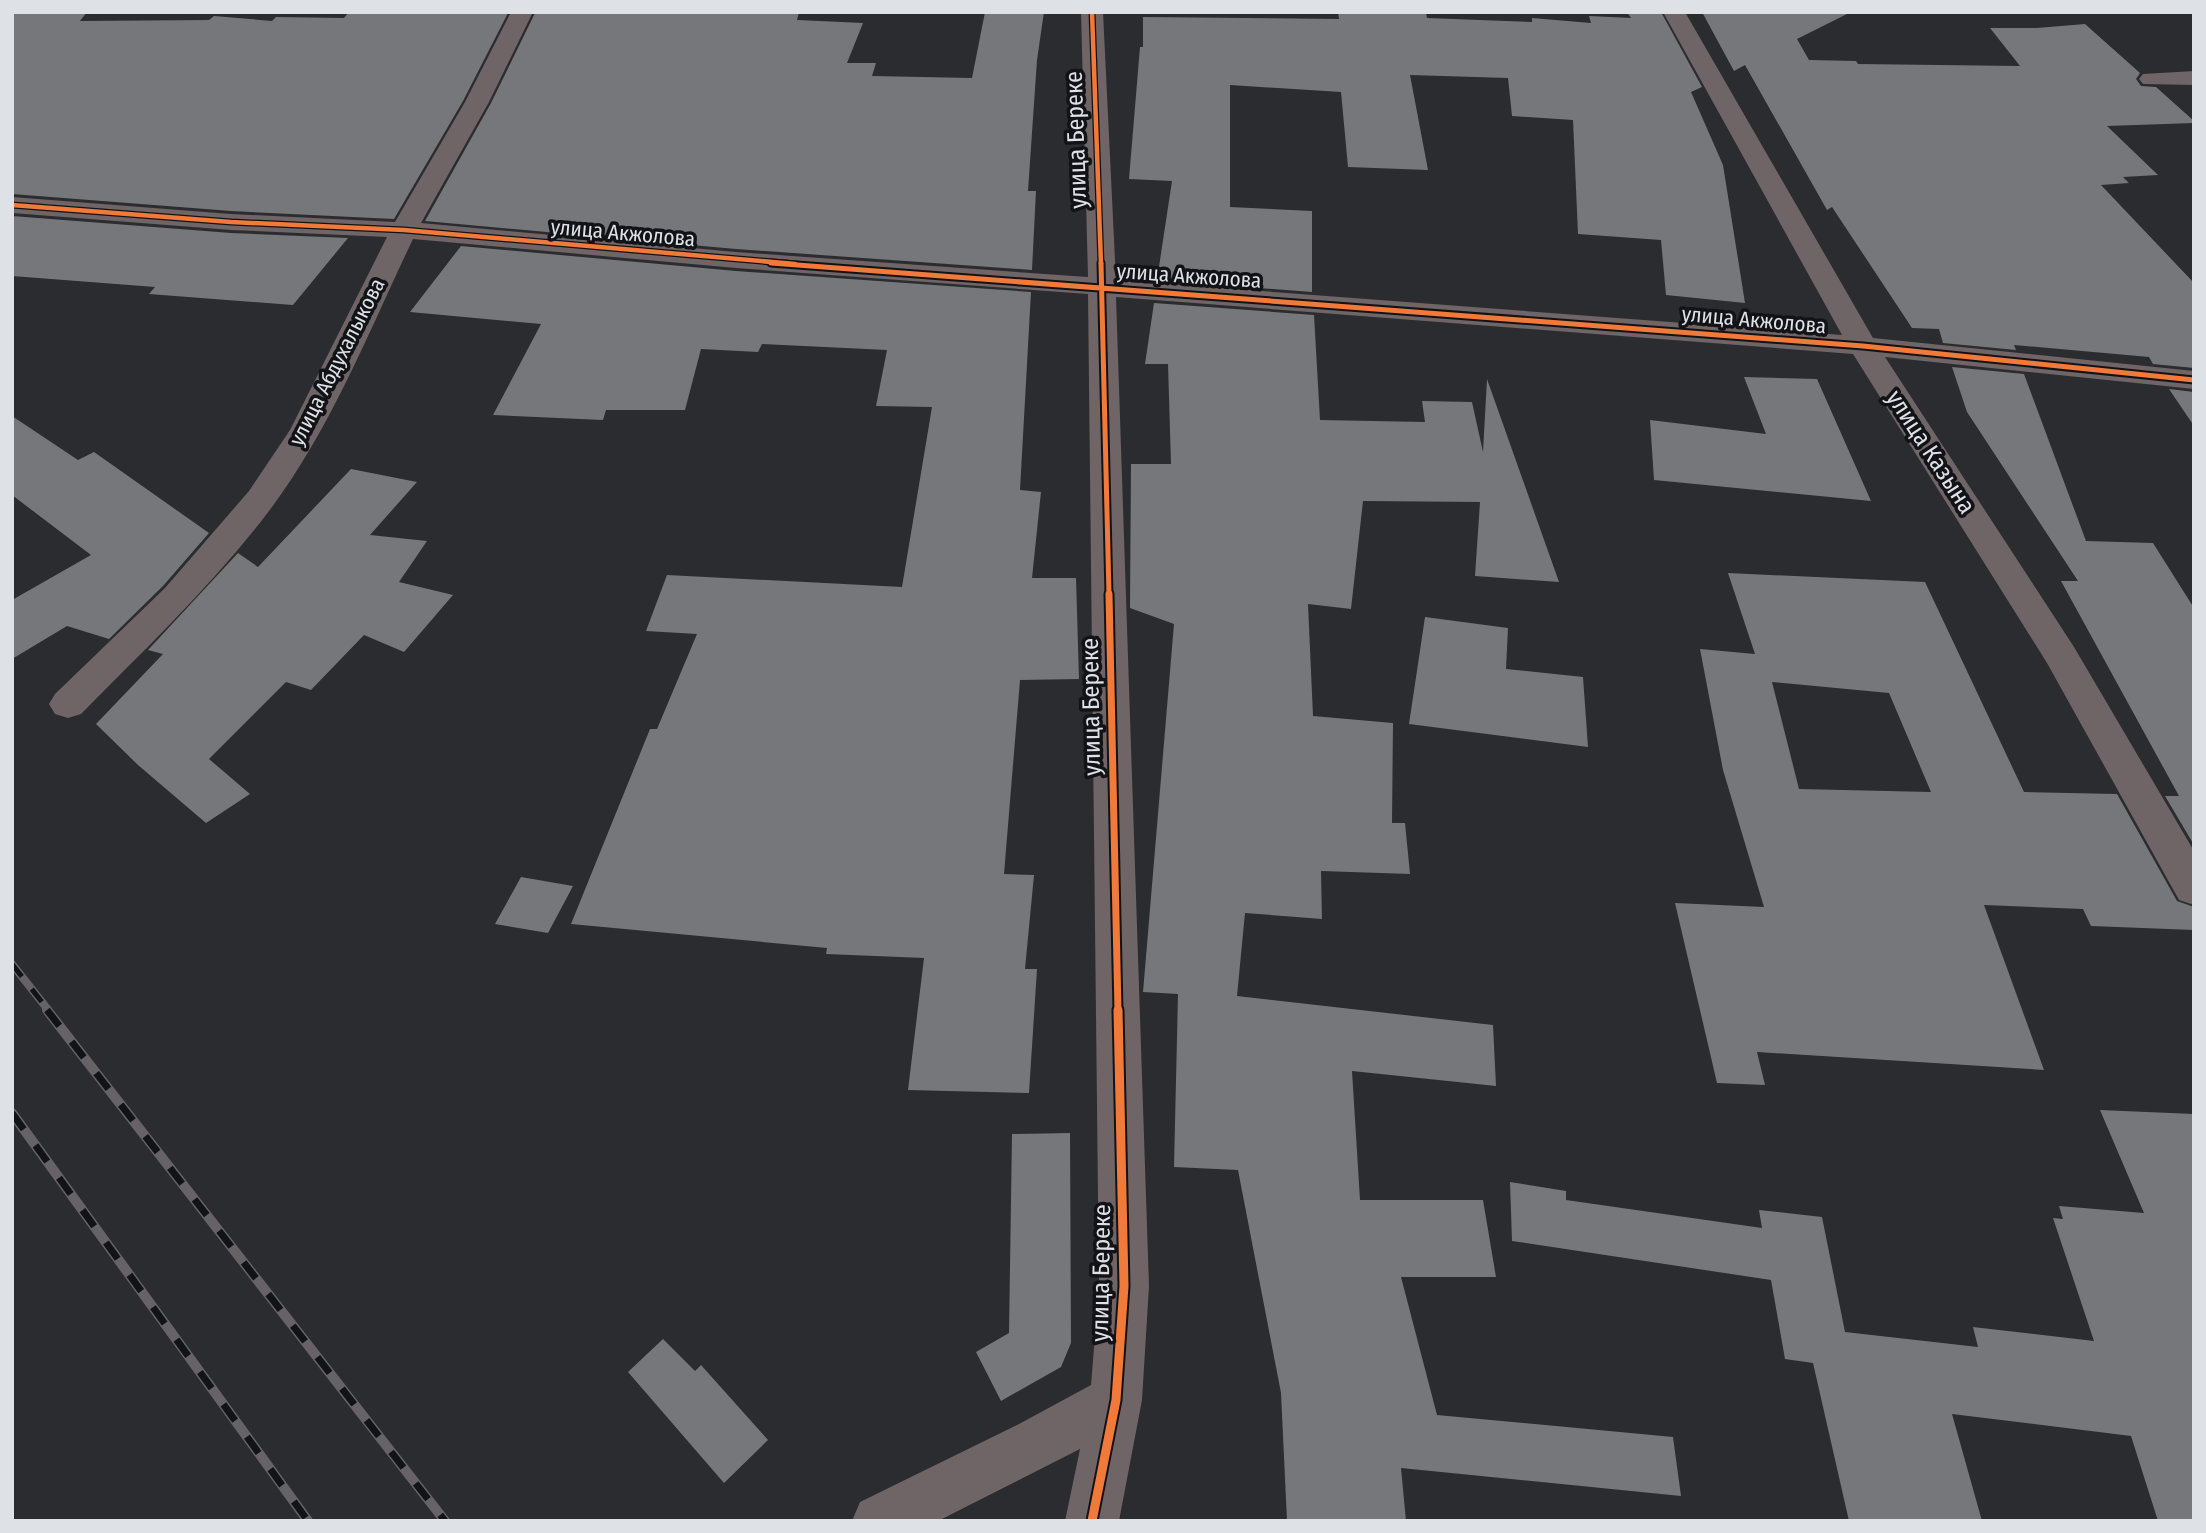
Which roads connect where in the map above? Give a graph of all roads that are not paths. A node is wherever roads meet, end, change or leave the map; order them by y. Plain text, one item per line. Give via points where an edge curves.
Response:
1 (522, 12) edge
2 (1092, 12) edge
3 (1674, 12) edge
4 (2194, 78) edge
5 (2151, 79) dead end
6 (12, 205) edge
7 (404, 230) junction
8 (1101, 287) junction
9 (1863, 346) junction
10 (2194, 380) edge
11 (68, 704) dead end
12 (2194, 888) edge
13 (1116, 1400) junction
14 (879, 1521) edge
15 (1092, 1521) edge

1 - 7 street, улица Абдухалыкова
2 - 8 street, улица Береке
3 - 9 street, улица Казына
4 - 5 street
6 - 7 street, улица Акжолова
7 - 8 street, улица Акжолова
7 - 11 street, улица Абдухалыкова via 306,430 261,499 177,597
8 - 9 street, улица Акжолова
8 - 13 street, улица Береке via 1124,1286
9 - 10 street, улица Акжолова
9 - 12 street, улица Казына via 2061,656
13 - 14 street via 1038,1444
13 - 15 street, улица Береке

